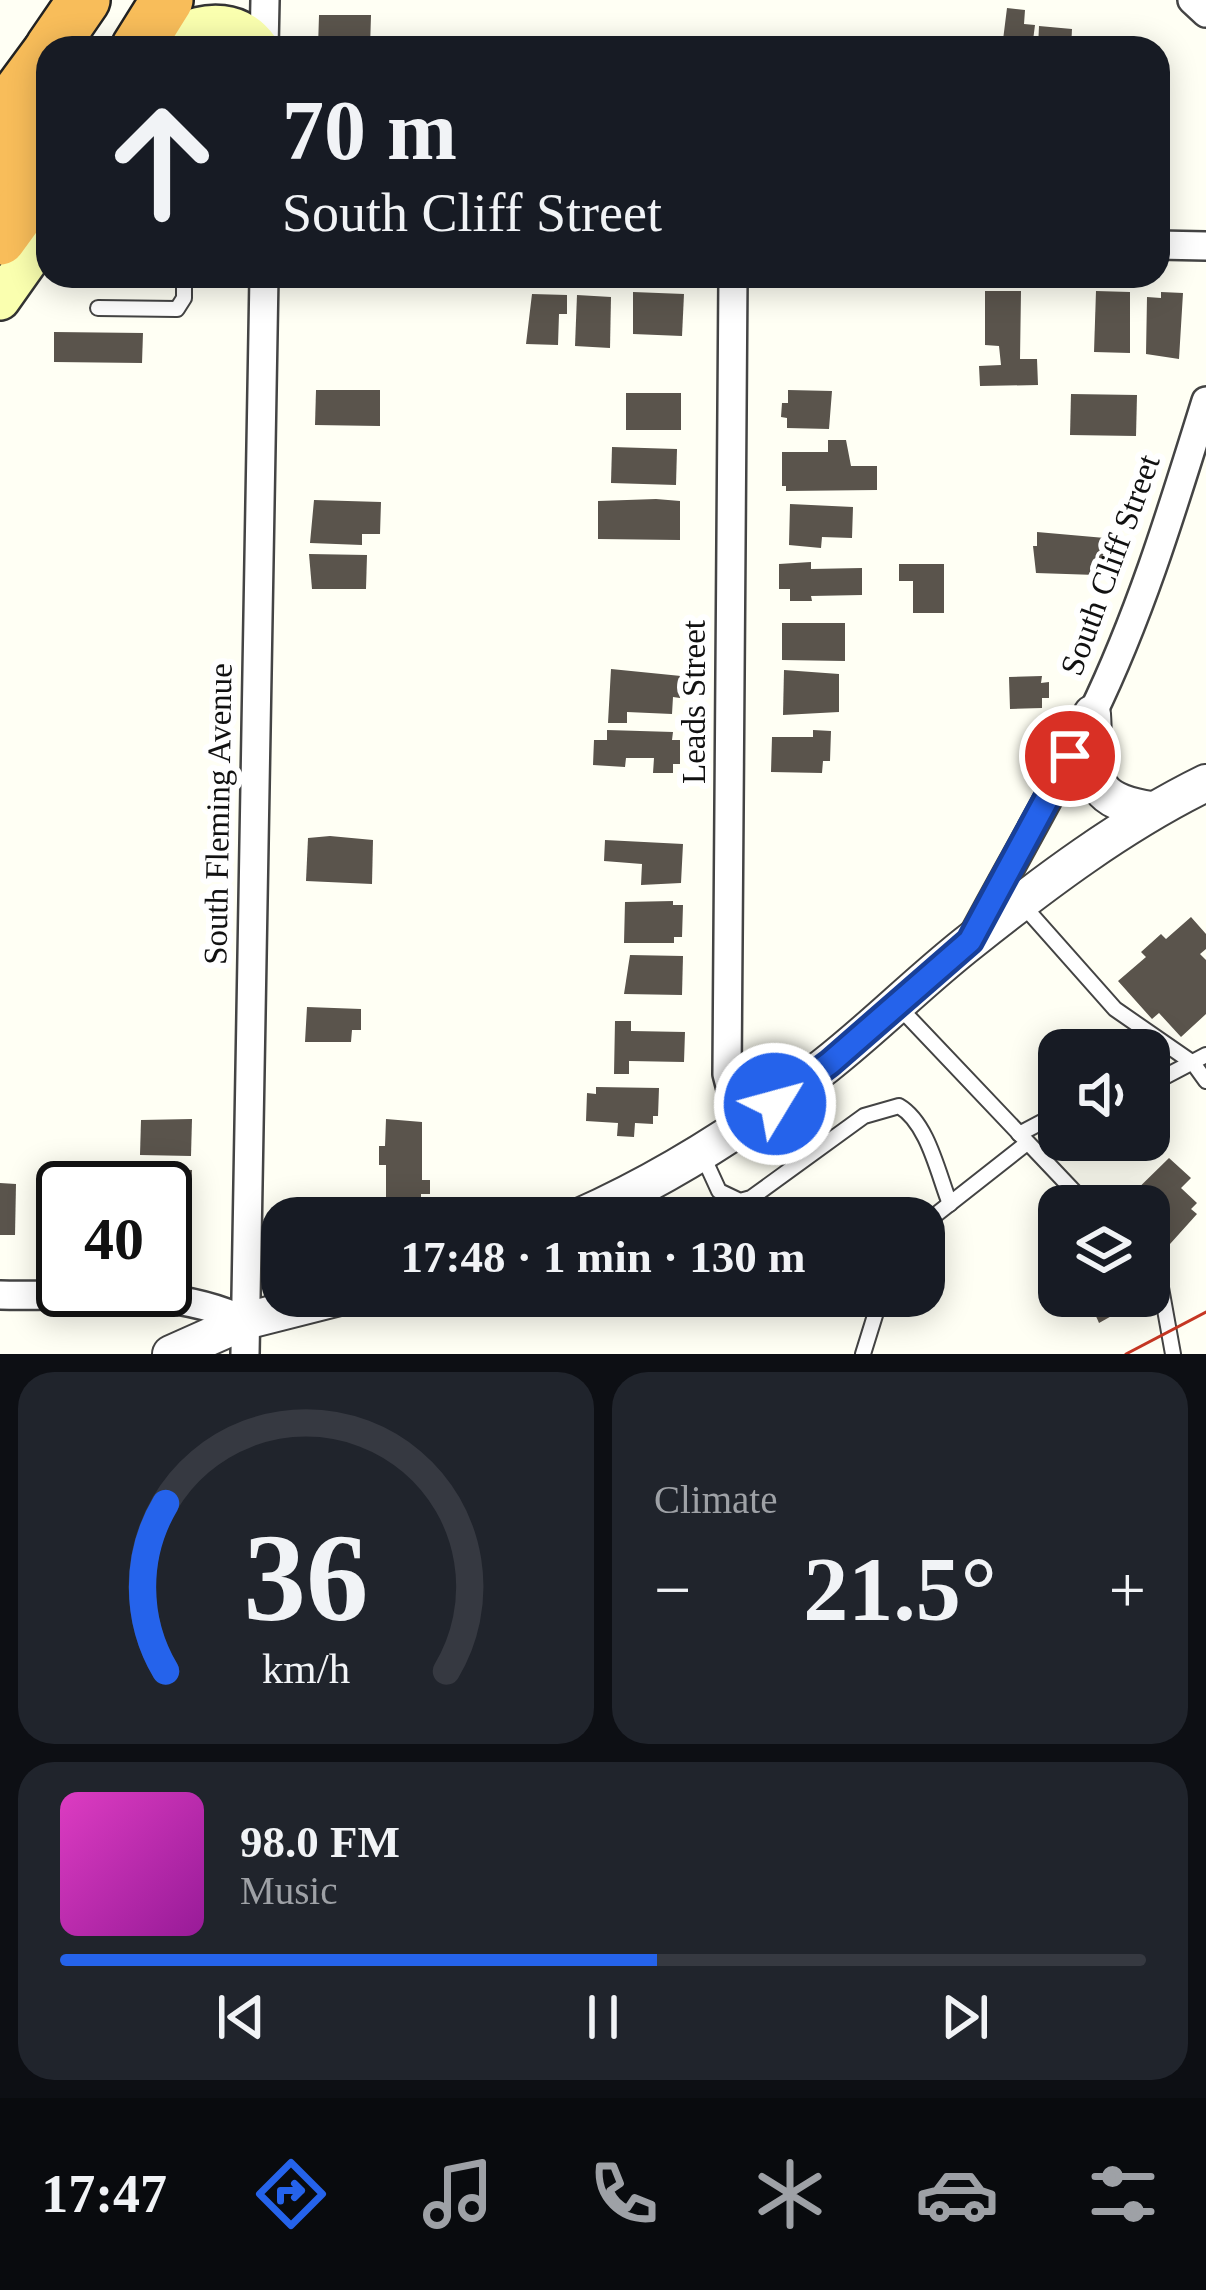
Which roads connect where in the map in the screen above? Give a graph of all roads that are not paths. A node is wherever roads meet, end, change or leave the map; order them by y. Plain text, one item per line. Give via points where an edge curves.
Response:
1 (84, 0) edge
2 (106, 0) edge
3 (203, 0) edge
4 (265, 0) edge
5 (1192, 0) edge
6 (1206, 13) edge
7 (164, 33) edge
8 (60, 36) edge
9 (90, 36) edge
10 (248, 36) edge
11 (262, 36) edge
12 (36, 70) edge
13 (0, 118) edge
14 (36, 132) edge
15 (0, 183) edge
16 (36, 190) edge
17 (0, 239) edge
18 (1170, 245) edge
19 (1206, 246) edge
20 (36, 249) edge
21 (184, 288) edge
22 (264, 288) edge
23 (733, 288) edge
24 (0, 300) edge
25 (98, 308) dead end
26 (1206, 400) edge
27 (1092, 714) junction
28 (1206, 783) edge
29 (1151, 810) junction
30 (1012, 892) junction
31 (896, 1005) junction
32 (1199, 1059) edge
33 (1170, 1074) edge
34 (1206, 1082) edge
35 (748, 1124) junction
36 (1038, 1128) edge
37 (1023, 1139) junction
38 (702, 1154) junction
39 (1068, 1185) edge
40 (618, 1197) edge
41 (950, 1204) junction
42 (945, 1208) edge
43 (0, 1295) edge
44 (293, 1317) edge
45 (874, 1317) edge
46 (1166, 1317) edge
47 (245, 1337) edge
48 (171, 1354) edge
49 (863, 1354) edge
50 (1173, 1354) edge

1 - 8 highway
2 - 9 highway
3 - 7 main road
4 - 11 street
5 - 6 street
7 - 10 main road via 229,26
12 - 13 highway
14 - 15 highway
16 - 17 highway
18 - 19 street
20 - 24 main road
21 - 25 lane via 177,309
22 - 47 street, South Fleming Avenue
23 - 35 street, Leads Street via 727,1075
26 - 27 street, South Cliff Street via 1156,561
27 - 29 street via 1096,779 1105,797
27 - 30 street, South Cliff Street
28 - 29 street
29 - 30 street
30 - 31 street
30 - 32 lane via 1115,1009
31 - 35 street
31 - 37 lane
32 - 33 lane
32 - 34 lane
35 - 38 street
36 - 37 lane
37 - 39 lane
37 - 41 lane
38 - 40 street
38 - 41 lane via 719,1191 740,1201 864,1116 899,1106 924,1137
41 - 42 lane
43 - 47 street via 171,1299 217,1307
44 - 47 street
45 - 49 lane
46 - 50 lane
47 - 48 street

